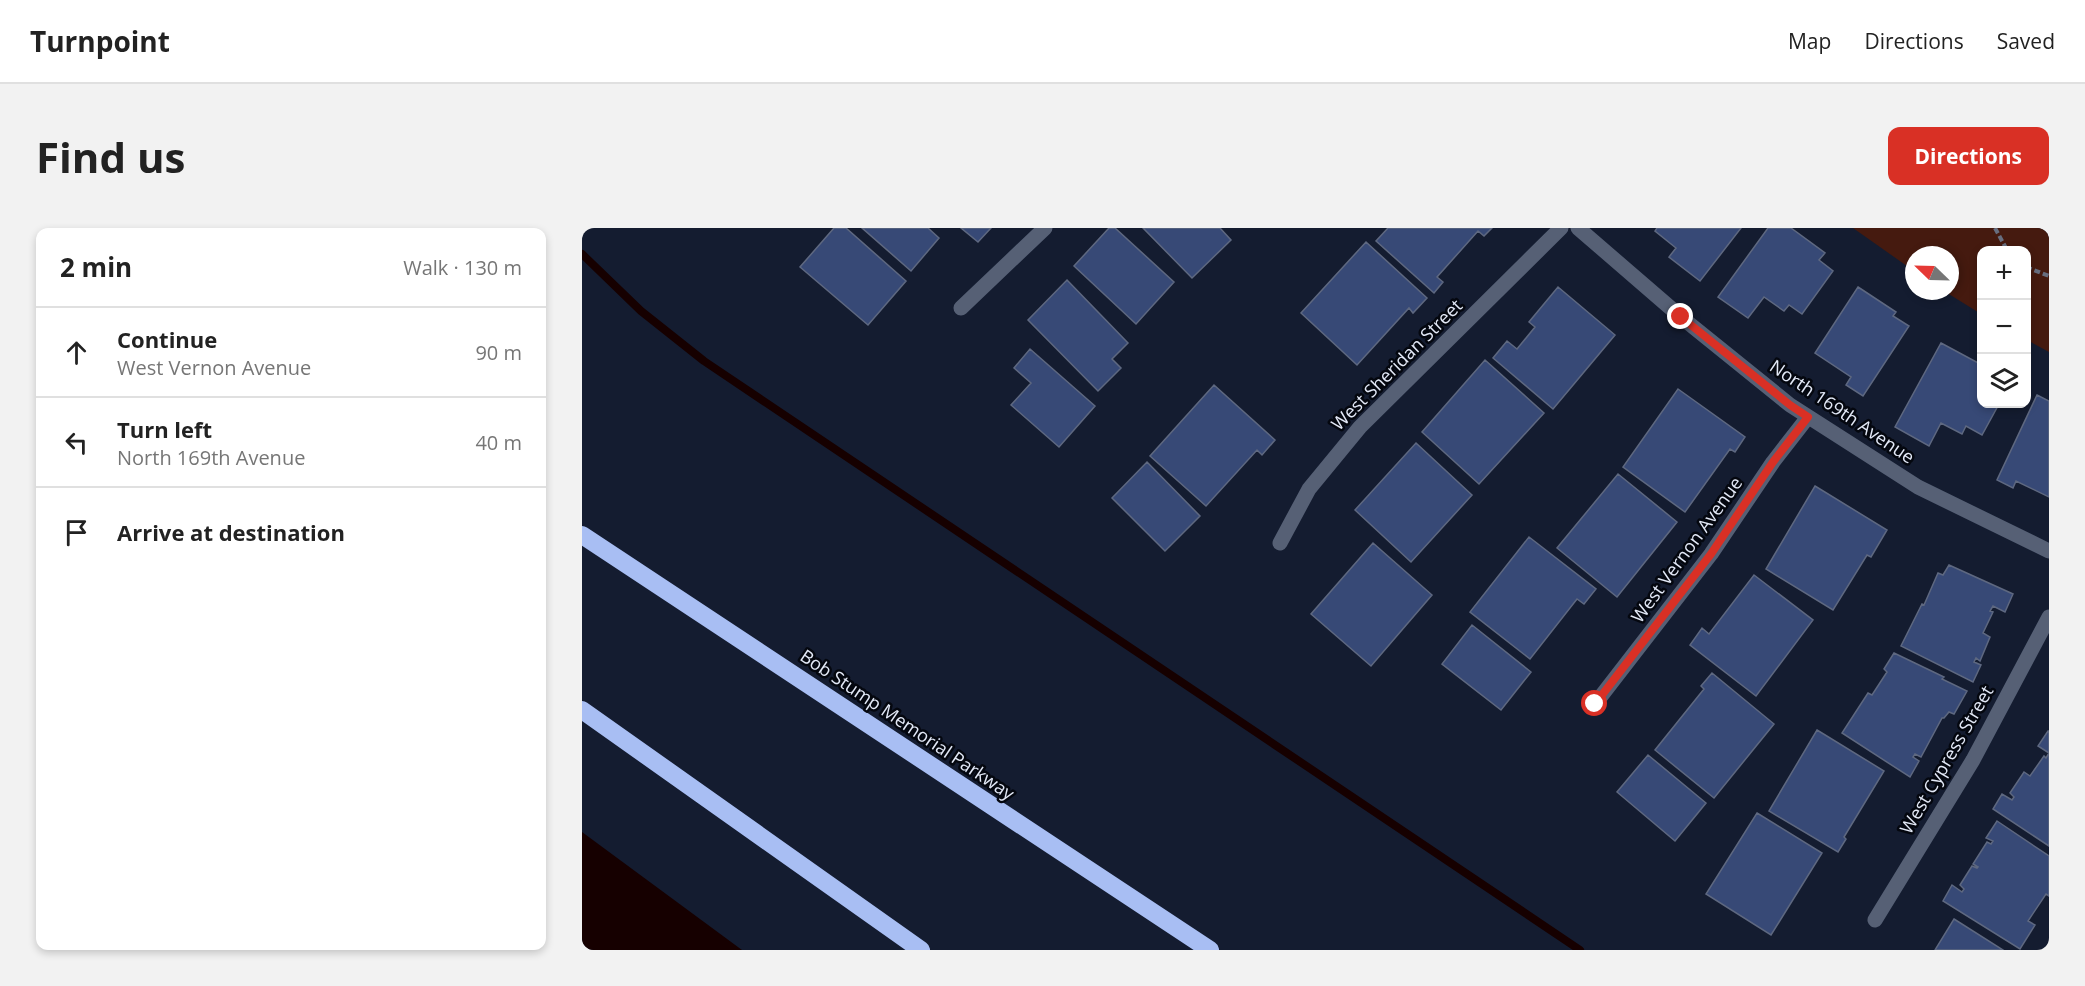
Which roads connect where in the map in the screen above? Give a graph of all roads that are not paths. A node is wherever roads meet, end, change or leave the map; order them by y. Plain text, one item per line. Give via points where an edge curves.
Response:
1 (1045, 228) edge
2 (1561, 228) edge
3 (1578, 228) edge
4 (961, 309) dead end
5 (1808, 417) junction
6 (582, 534) edge
7 (1280, 543) dead end
8 (2049, 551) edge
9 (2049, 617) edge
10 (1595, 704) dead end
11 (582, 710) edge
12 (1875, 920) dead end
13 (921, 950) edge
14 (1210, 950) edge

1 - 4 street
2 - 7 street, West Sheridan Street via 1360,427 1309,489
3 - 5 street, North 169th Avenue via 1681,317
5 - 8 street, North 169th Avenue via 1918,487
5 - 10 street, West Vernon Avenue via 1711,554
6 - 14 highway, Bob Stump Memorial Parkway
9 - 12 street, West Cypress Street via 1973,760
11 - 13 highway

